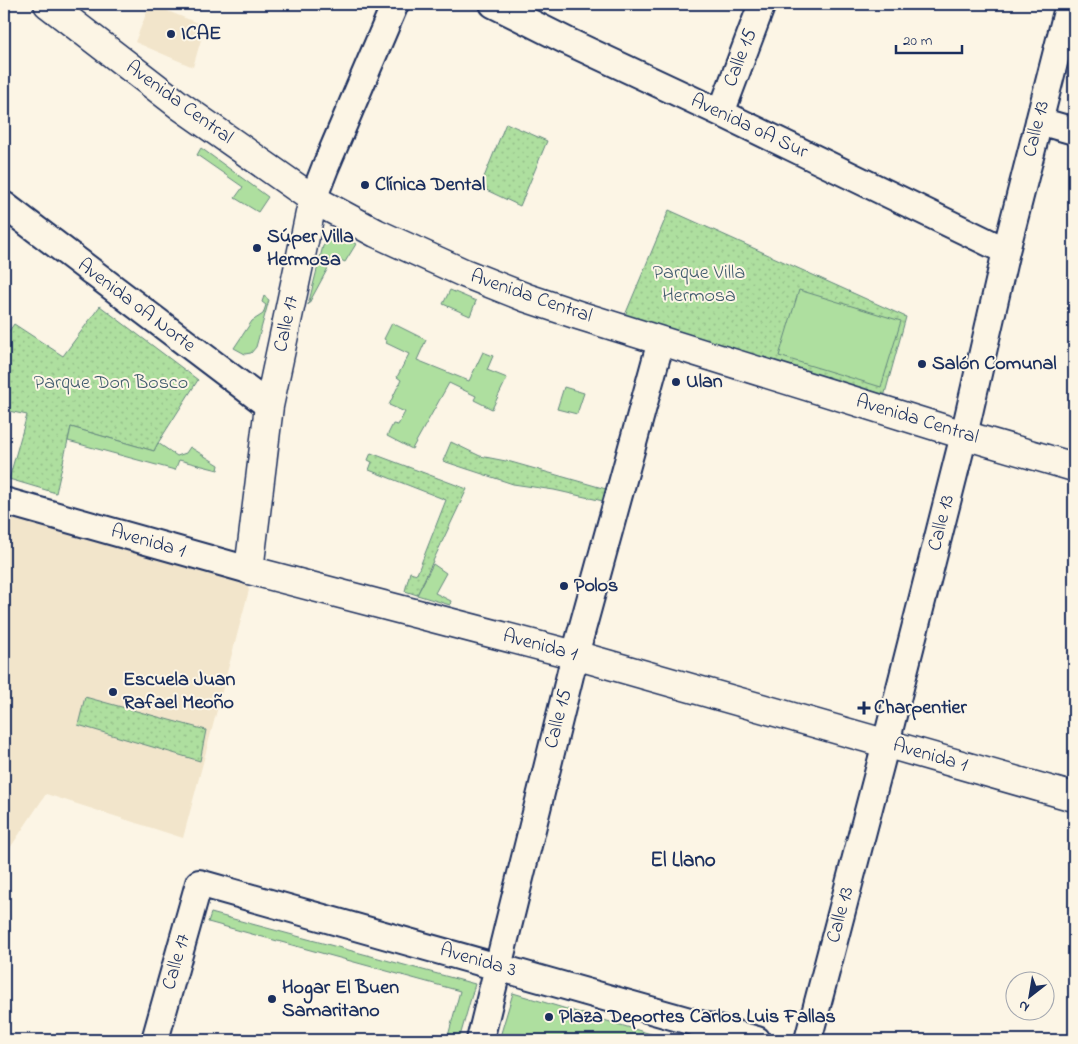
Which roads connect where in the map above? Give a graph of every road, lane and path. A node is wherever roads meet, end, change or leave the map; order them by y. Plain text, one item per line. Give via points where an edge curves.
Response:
1 (48, 4) edge
2 (395, 4) edge
3 (493, 4) edge
4 (762, 4) edge
5 (1069, 4) edge
6 (721, 113) junction
7 (1039, 121) junction
8 (1074, 131) edge
9 (314, 199) junction
10 (4, 205) edge
11 (1006, 251) junction
12 (661, 341) junction
13 (269, 406) junction
14 (964, 435) junction
15 (1074, 466) edge
16 (4, 500) edge
17 (249, 570) junction
18 (575, 655) junction
19 (886, 743) junction
20 (1074, 797) edge
21 (199, 883) joint
22 (498, 967) junction
23 (154, 1040) edge
24 (480, 1040) edge
25 (757, 1040) edge
26 (808, 1040) edge

1 - 9 main road, Avenida Central via 179,105
2 - 9 street, Calle 17 via 324,168
3 - 6 street, Avenida 0A Sur
4 - 6 street, Calle 15
5 - 7 street, Calle 13
6 - 11 street, Avenida 0A Sur
7 - 8 street
7 - 11 street, Calle 13
9 - 12 main road, Avenida Central via 376,233 464,273 527,298
9 - 13 main road, Calle 17
10 - 13 street, Avenida 0A Norte
11 - 14 street, Calle 13
12 - 14 main road, Avenida Central
12 - 18 street, Calle 15
13 - 17 main road, Calle 17
14 - 15 main road, Avenida Central
14 - 19 street, Calle 13
16 - 17 street, Avenida 1
17 - 18 main road, Avenida 1
18 - 19 main road, Avenida 1
18 - 22 street, Calle 15
19 - 20 main road, Avenida 1
19 - 26 street, Calle 13
21 - 22 street, Avenida 3
21 - 23 street, Calle 17
22 - 24 street, Calle 15
22 - 25 street, Avenida 3

